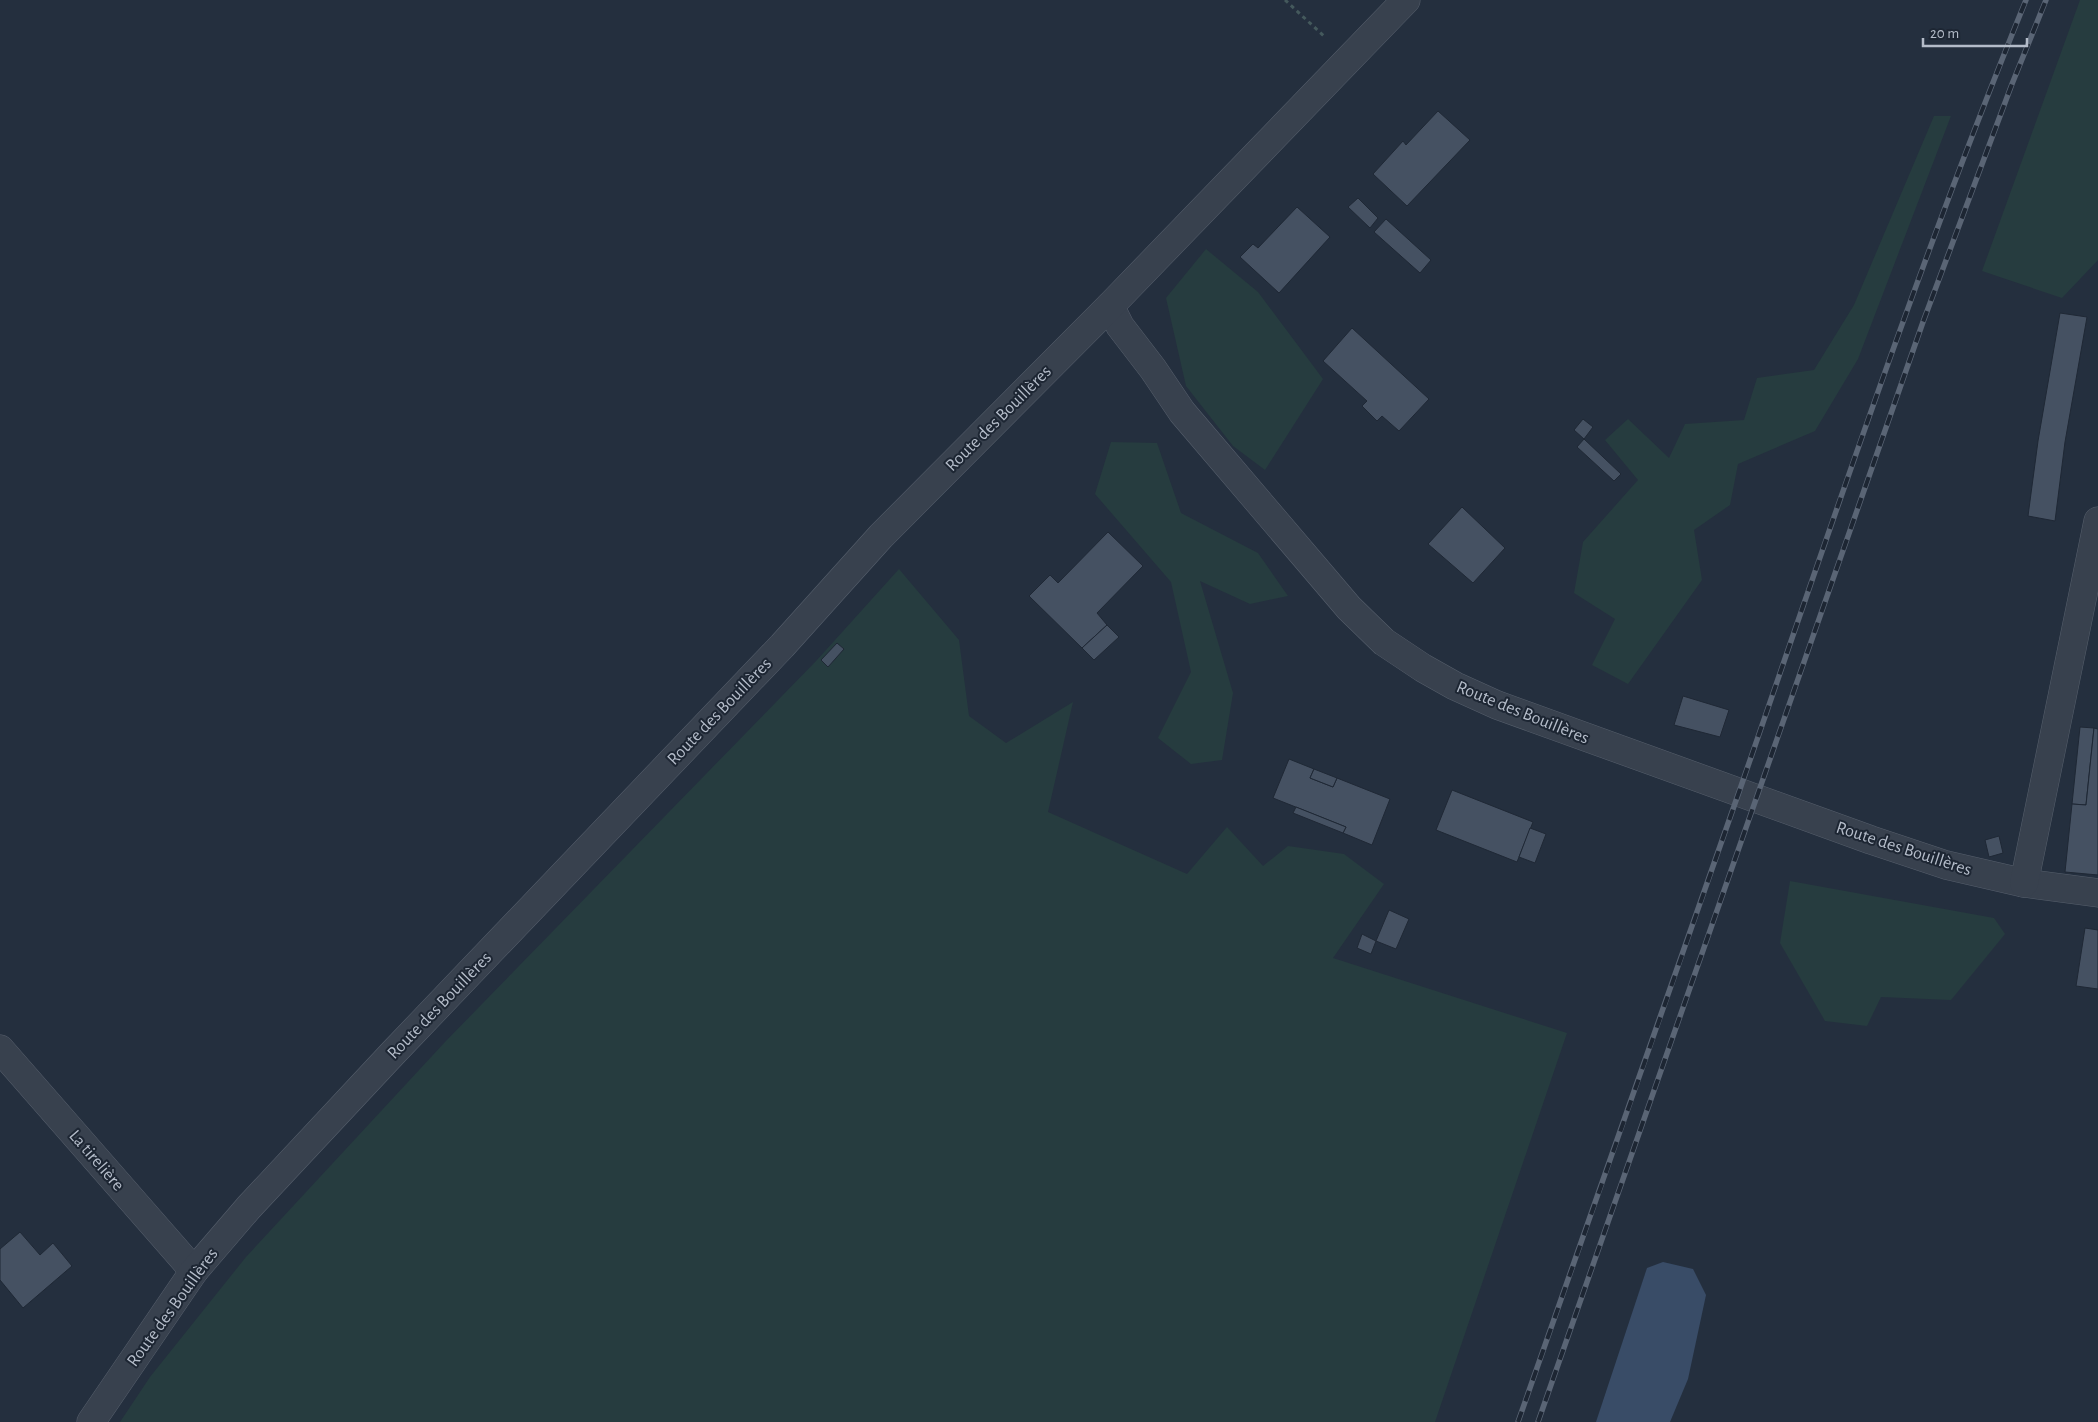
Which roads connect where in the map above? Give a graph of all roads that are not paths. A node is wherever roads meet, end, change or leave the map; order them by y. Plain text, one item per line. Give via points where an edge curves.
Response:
1 (1406, 0) edge
2 (1110, 306) junction
3 (2098, 521) edge
4 (2024, 883) junction
5 (2098, 893) edge
6 (0, 1049) edge
7 (194, 1271) junction
8 (91, 1422) edge

1 - 2 street
2 - 4 street, Route des Bouillères via 1120,326 1182,412 1349,608 1384,642 1423,668 1497,705 1871,840 1946,865
2 - 7 street, Route des Bouillères via 881,536 782,646 249,1207
3 - 4 street
4 - 5 street, Route des Bouillères
6 - 7 street, La tirelière
7 - 8 street, Route des Bouillères

